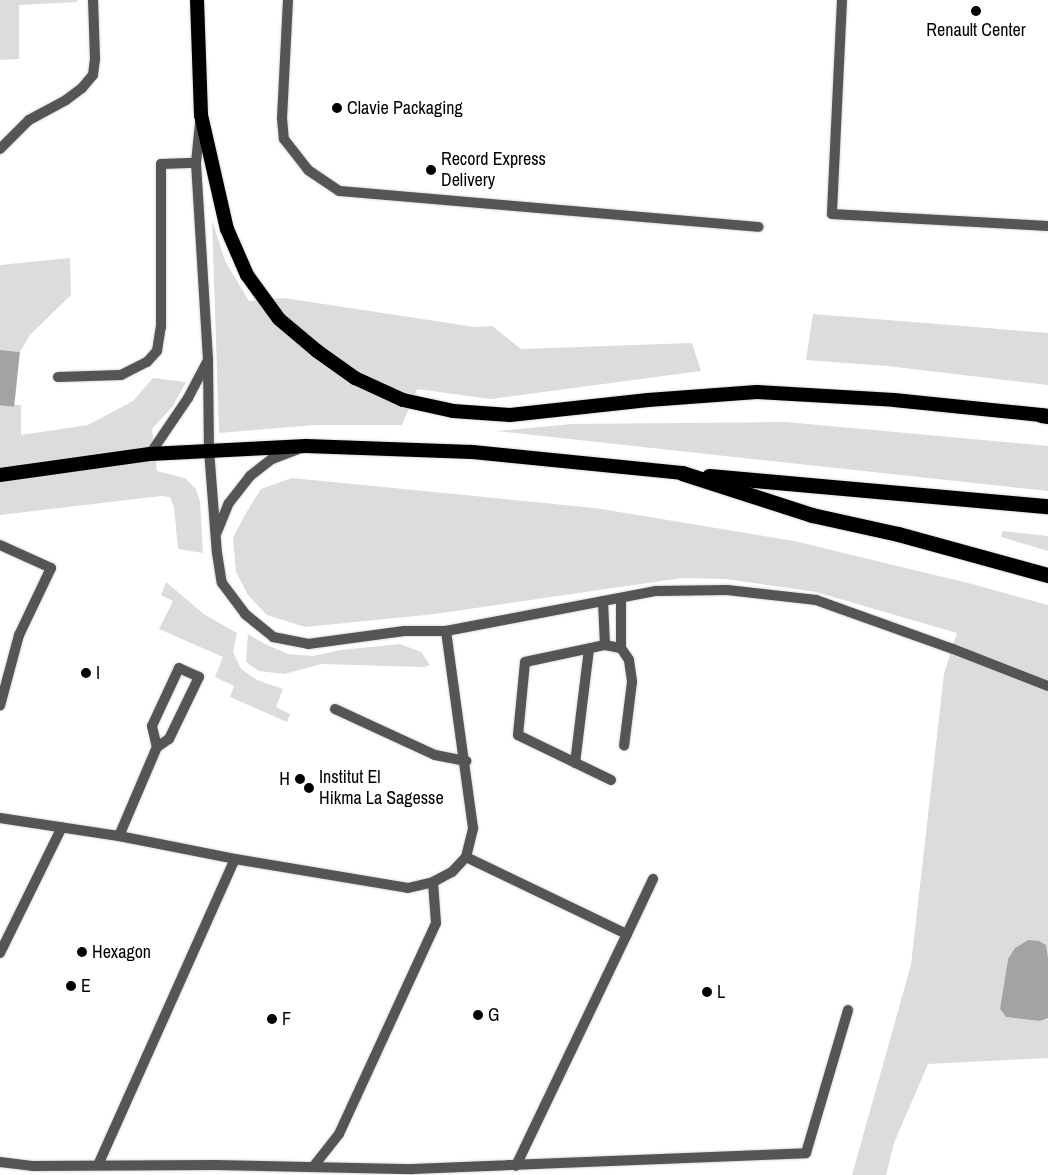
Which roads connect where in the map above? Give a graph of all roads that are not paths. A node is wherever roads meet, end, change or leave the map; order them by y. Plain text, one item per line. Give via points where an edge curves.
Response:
1 (93, 0) edge
2 (197, 0) edge
3 (288, 0) edge
4 (842, 0) edge
5 (201, 115) junction
6 (0, 149) edge
7 (196, 163) junction
8 (1048, 226) edge
9 (758, 227) dead end
10 (208, 359) junction
11 (58, 377) dead end
12 (1046, 416) edge
13 (306, 446) junction
14 (209, 450) junction
15 (150, 454) junction
16 (682, 473) junction
17 (0, 475) edge
18 (1048, 506) edge
19 (216, 535) junction
20 (0, 545) edge
21 (1048, 575) edge
22 (621, 598) junction
23 (603, 601) junction
24 (446, 631) junction
25 (605, 645) junction
26 (621, 648) junction
27 (589, 649) junction
28 (1048, 686) edge
29 (0, 706) edge
30 (334, 709) dead end
31 (624, 746) dead end
32 (158, 747) junction
33 (466, 761) junction
34 (575, 763) junction
35 (611, 780) dead end
36 (0, 818) edge
37 (62, 827) junction
38 (119, 836) junction
39 (466, 857) junction
40 (235, 859) junction
41 (653, 878) dead end
42 (433, 882) junction
43 (627, 934) junction
44 (0, 953) edge
45 (848, 1010) dead end
46 (0, 1155) edge
47 (0, 1162) edge
48 (98, 1166) junction
49 (516, 1166) junction
50 (313, 1167) junction

1 - 6 street via 95,59 92,75 66,100 29,120
2 - 5 highway
3 - 9 street via 282,118 284,139 308,170 338,191
4 - 8 street via 832,214
5 - 7 street
5 - 12 highway via 227,229 247,275 280,319 317,351 355,378 403,400 453,411 510,415 758,392 894,400
7 - 10 street
7 - 11 street via 160,164 161,327 157,351 147,362 121,375
10 - 14 street
10 - 15 street via 188,398
13 - 14 highway
13 - 16 highway via 472,452
13 - 19 street via 272,459 250,476 229,503
14 - 15 highway
14 - 19 street
15 - 17 highway
16 - 18 highway
16 - 21 highway via 812,515 898,534
19 - 24 street via 222,583 245,614 273,637 308,644 404,631
20 - 29 street via 51,568 19,635
22 - 23 street
22 - 26 street
22 - 28 street via 656,591 727,590 816,600
23 - 24 street
23 - 25 street
24 - 33 street
25 - 26 street
25 - 27 street
26 - 31 street via 629,660 632,682
27 - 34 street
27 - 34 street via 525,662 518,735
30 - 33 street via 435,755
32 - 32 street via 168,739 199,677 179,668 152,726
32 - 38 street
33 - 39 street via 473,828
34 - 35 street
36 - 37 street
37 - 38 street
37 - 44 street
38 - 40 street
39 - 42 street via 452,872
39 - 43 street
40 - 42 street via 408,888
40 - 48 street
41 - 43 street
42 - 50 street via 436,924 339,1134
43 - 49 street
45 - 49 street via 806,1153
46 - 47 street
47 - 48 street via 32,1166
48 - 50 street
49 - 50 street

